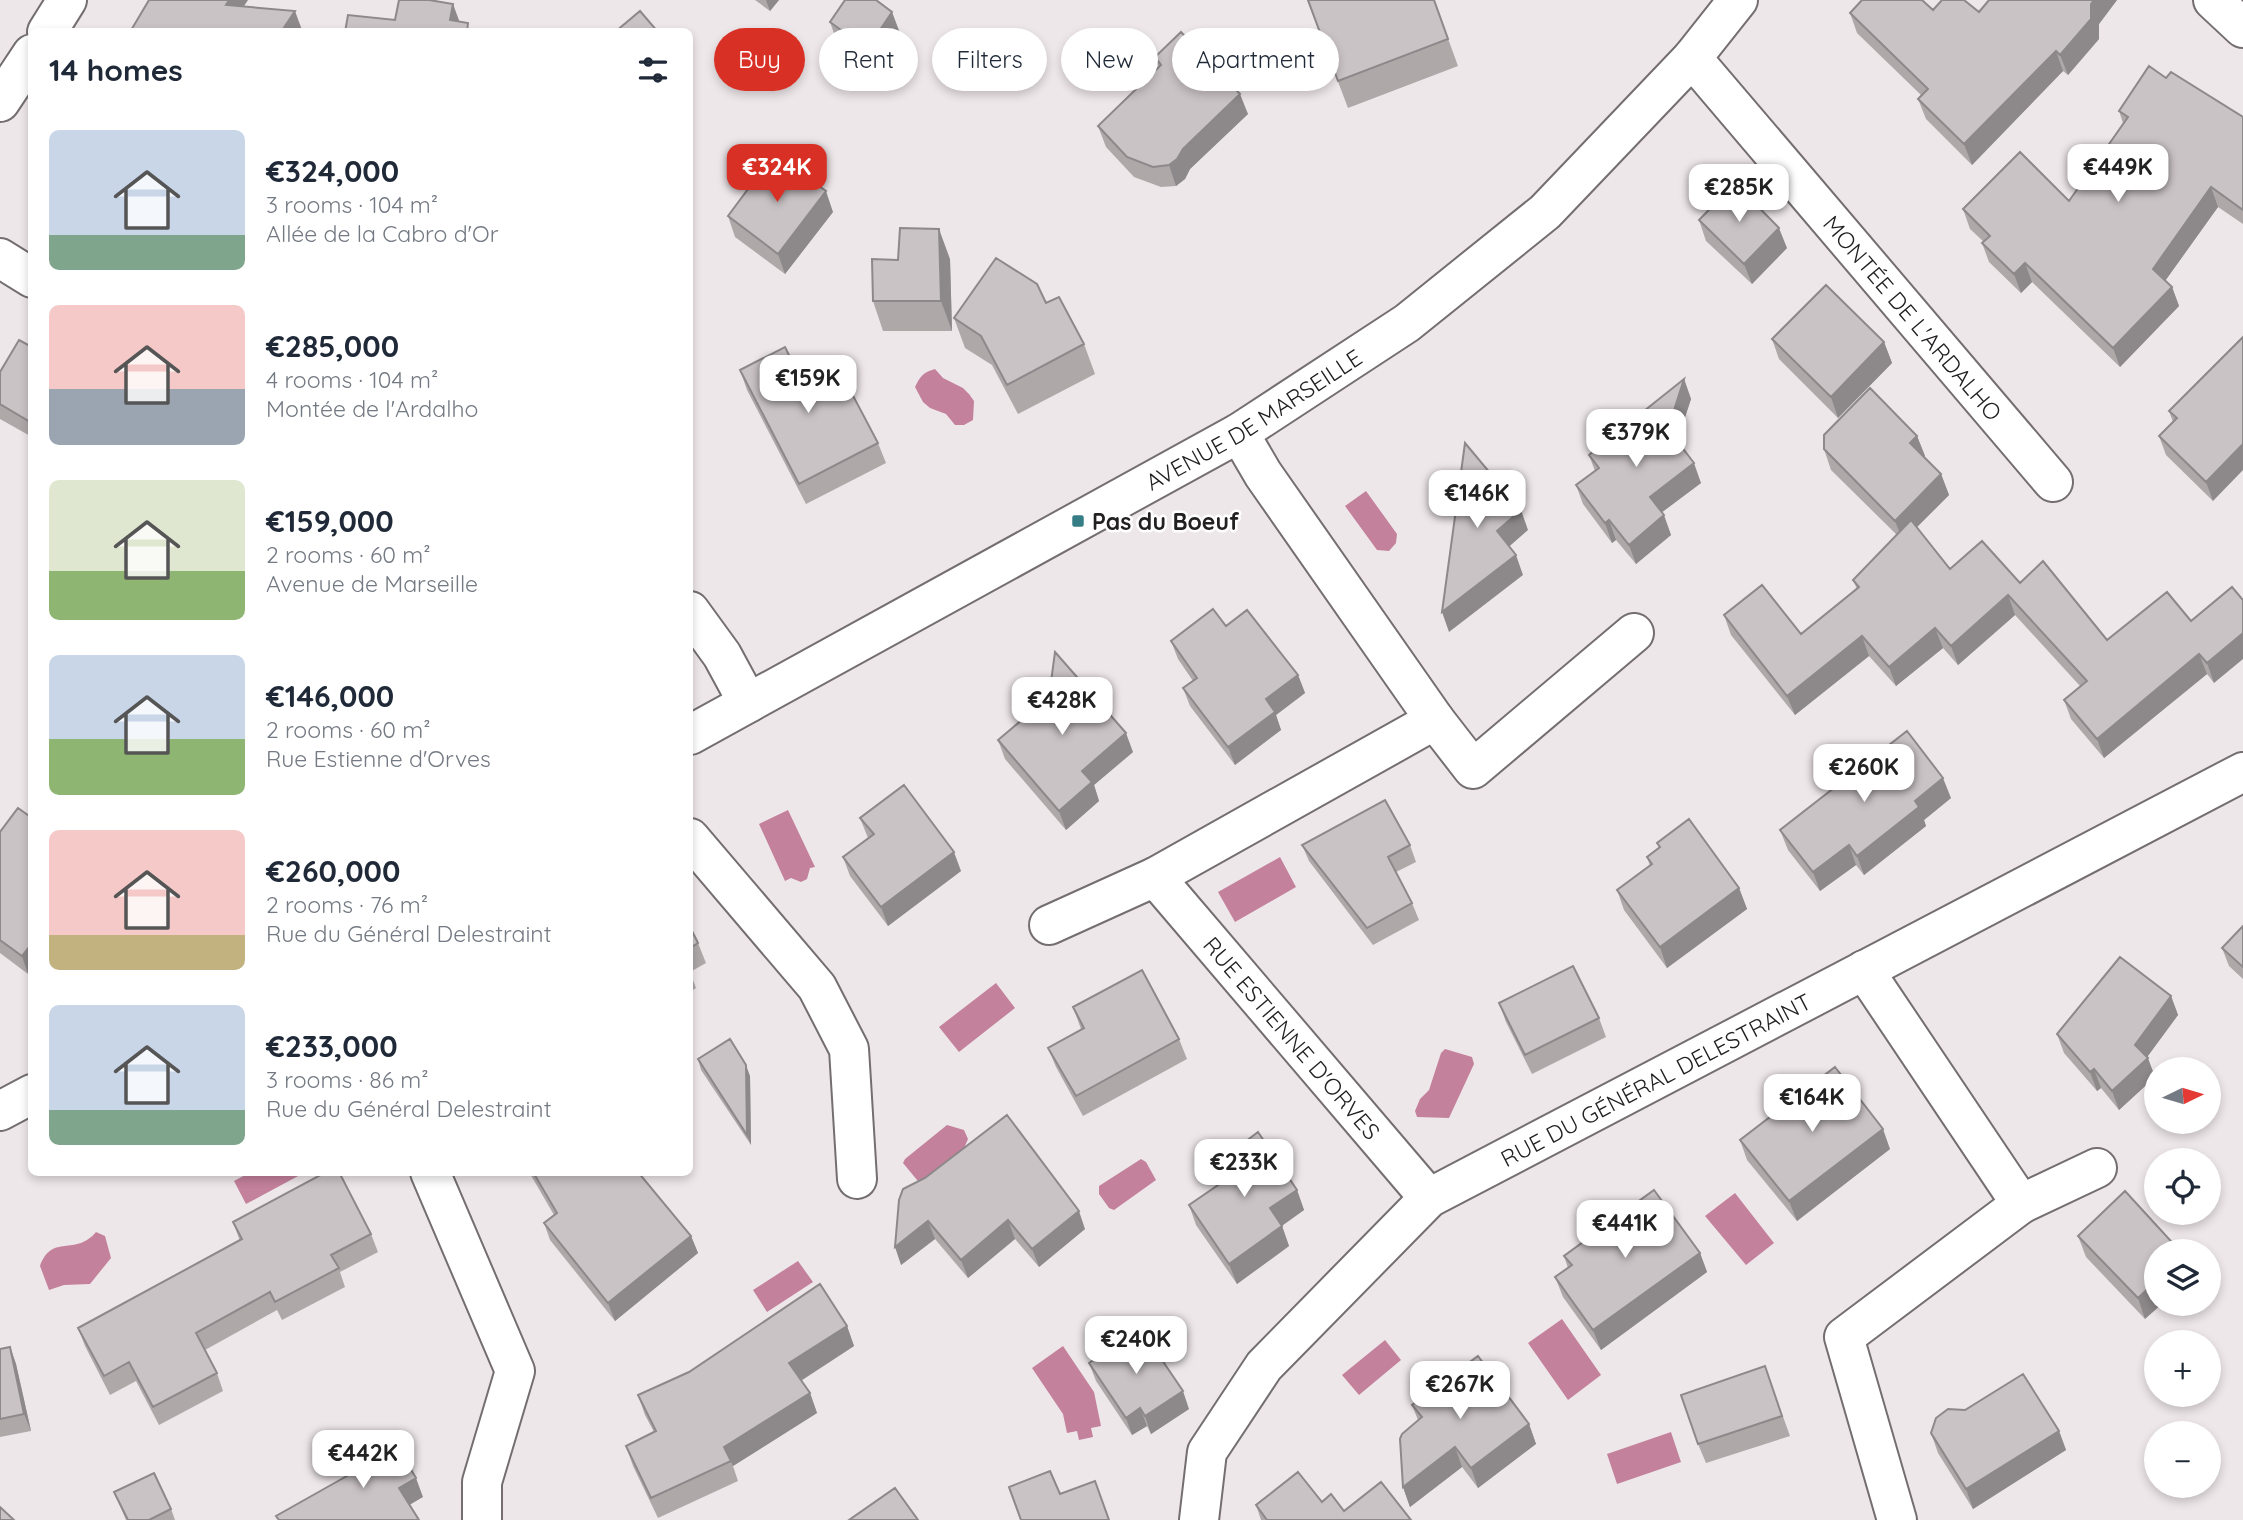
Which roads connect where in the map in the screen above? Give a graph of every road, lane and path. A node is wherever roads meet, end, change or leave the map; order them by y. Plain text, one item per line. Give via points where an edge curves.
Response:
1 (67, 0) edge
2 (1738, 0) edge
3 (2213, 0) edge
4 (50, 28) edge
5 (2243, 28) edge
6 (1692, 58) junction
7 (28, 60) edge
8 (0, 102) edge
9 (0, 258) edge
10 (28, 276) edge
11 (28, 288) edge
12 (0, 289) edge
13 (1239, 433) junction
14 (2053, 482) dead end
15 (693, 615) edge
16 (1634, 633) dead end
17 (748, 703) junction
18 (1435, 720) junction
19 (693, 733) edge
20 (2243, 772) edge
21 (693, 842) edge
22 (1155, 877) junction
23 (1049, 925) dead end
24 (1864, 970) junction
25 (28, 1096) edge
26 (0, 1111) edge
27 (2097, 1168) dead end
28 (432, 1176) edge
29 (857, 1179) dead end
30 (1429, 1198) junction
31 (2021, 1204) junction
32 (482, 1520) edge
33 (1199, 1520) edge
34 (1897, 1520) edge

1 - 4 street
2 - 6 street, AVENUE DE MARSEILLE
3 - 5 street
6 - 13 street, AVENUE DE MARSEILLE via 1545,212 1407,323
6 - 14 street, MONTÉE DE L'ARDALHO
7 - 8 street
9 - 10 street
11 - 12 street
13 - 17 street, AVENUE DE MARSEILLE
13 - 18 street
15 - 17 street
16 - 18 street via 1473,769
17 - 19 street, AVENUE DE MARSEILLE
18 - 22 street
20 - 24 street, RUE DU GÉNÉRAL DELESTRAINT
21 - 29 street via 817,987 849,1048
22 - 23 street
22 - 30 street, RUE ESTIENNE D'ORVES
24 - 30 street, RUE DU GÉNÉRAL DELESTRAINT
24 - 31 street
25 - 26 street
27 - 31 street
28 - 32 street via 516,1371 482,1482
30 - 33 street, RUE DU GÉNÉRAL DELESTRAINT via 1264,1366 1207,1452
31 - 34 street via 1844,1337

